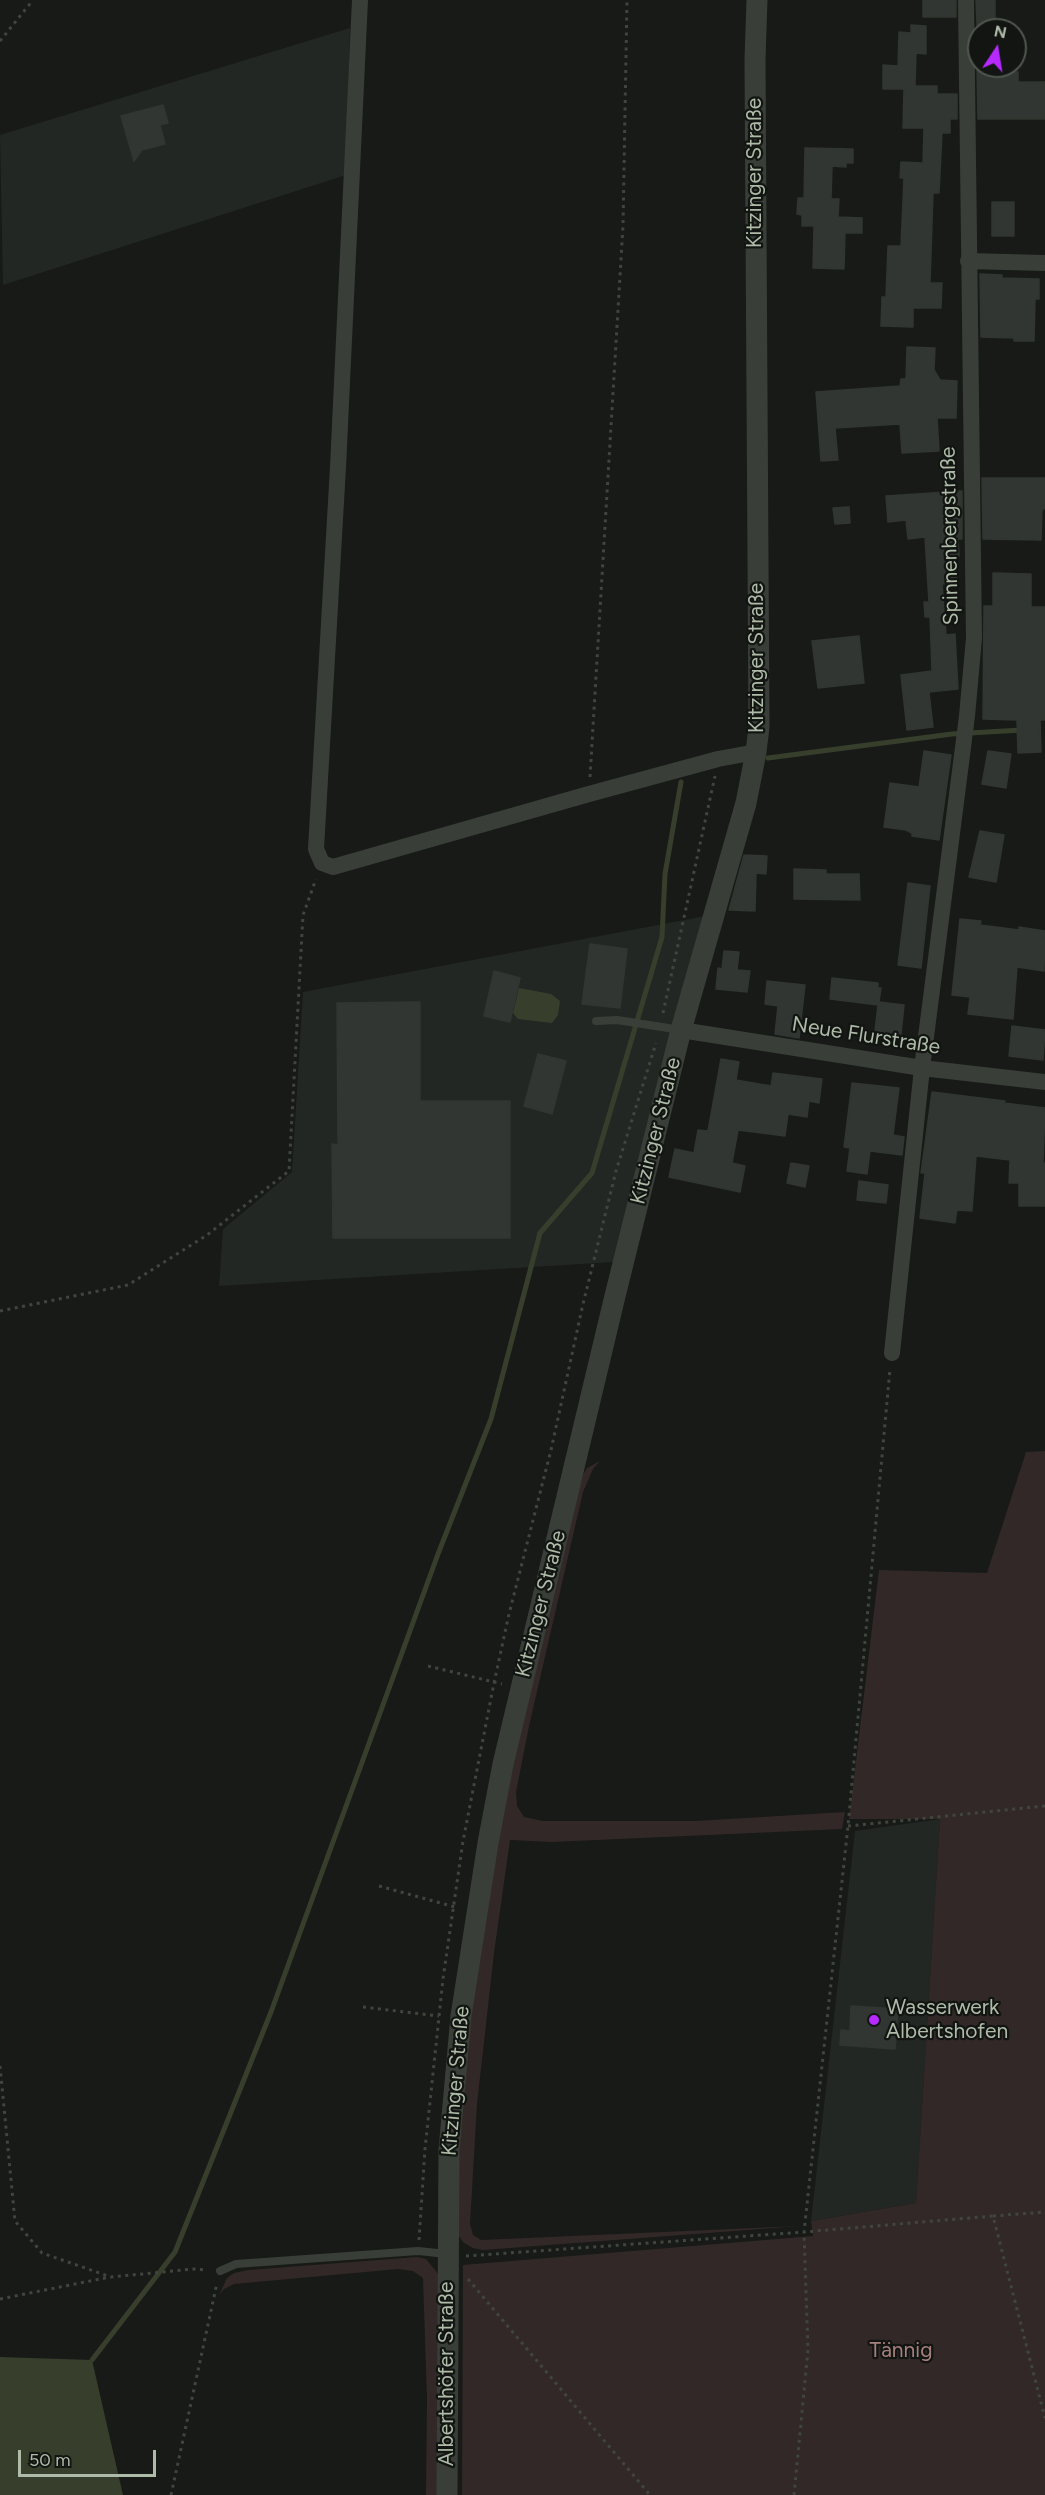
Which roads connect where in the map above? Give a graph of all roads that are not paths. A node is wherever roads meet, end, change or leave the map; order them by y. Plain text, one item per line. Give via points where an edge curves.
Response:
1 (360, 0) edge
2 (757, 0) edge
3 (966, 0) edge
4 (968, 261) junction
5 (1045, 263) edge
6 (756, 752) junction
7 (596, 1021) dead end
8 (681, 1030) junction
9 (922, 1068) junction
10 (1045, 1082) edge
11 (892, 1353) road end
12 (447, 2253) junction
13 (220, 2271) road end
14 (447, 2495) edge

1 - 6 street via 316,849 322,863 333,867 589,794
2 - 6 street, Kitzinger Straße
3 - 4 street, Spinnenbergstraße
4 - 5 street
4 - 9 street, Spinnenbergstraße via 974,638
6 - 8 street, Kitzinger Straße via 746,803
7 - 8 lane via 617,1020
8 - 9 street, Neue Flurstraße
8 - 12 street, Kitzinger Straße via 503,1764 461,2016 449,2150
9 - 10 street, Neue Flurstraße
9 - 11 street, Spinnenbergstraße
12 - 13 lane via 418,2251 247,2263
12 - 14 street, Albertshöfer Straße

